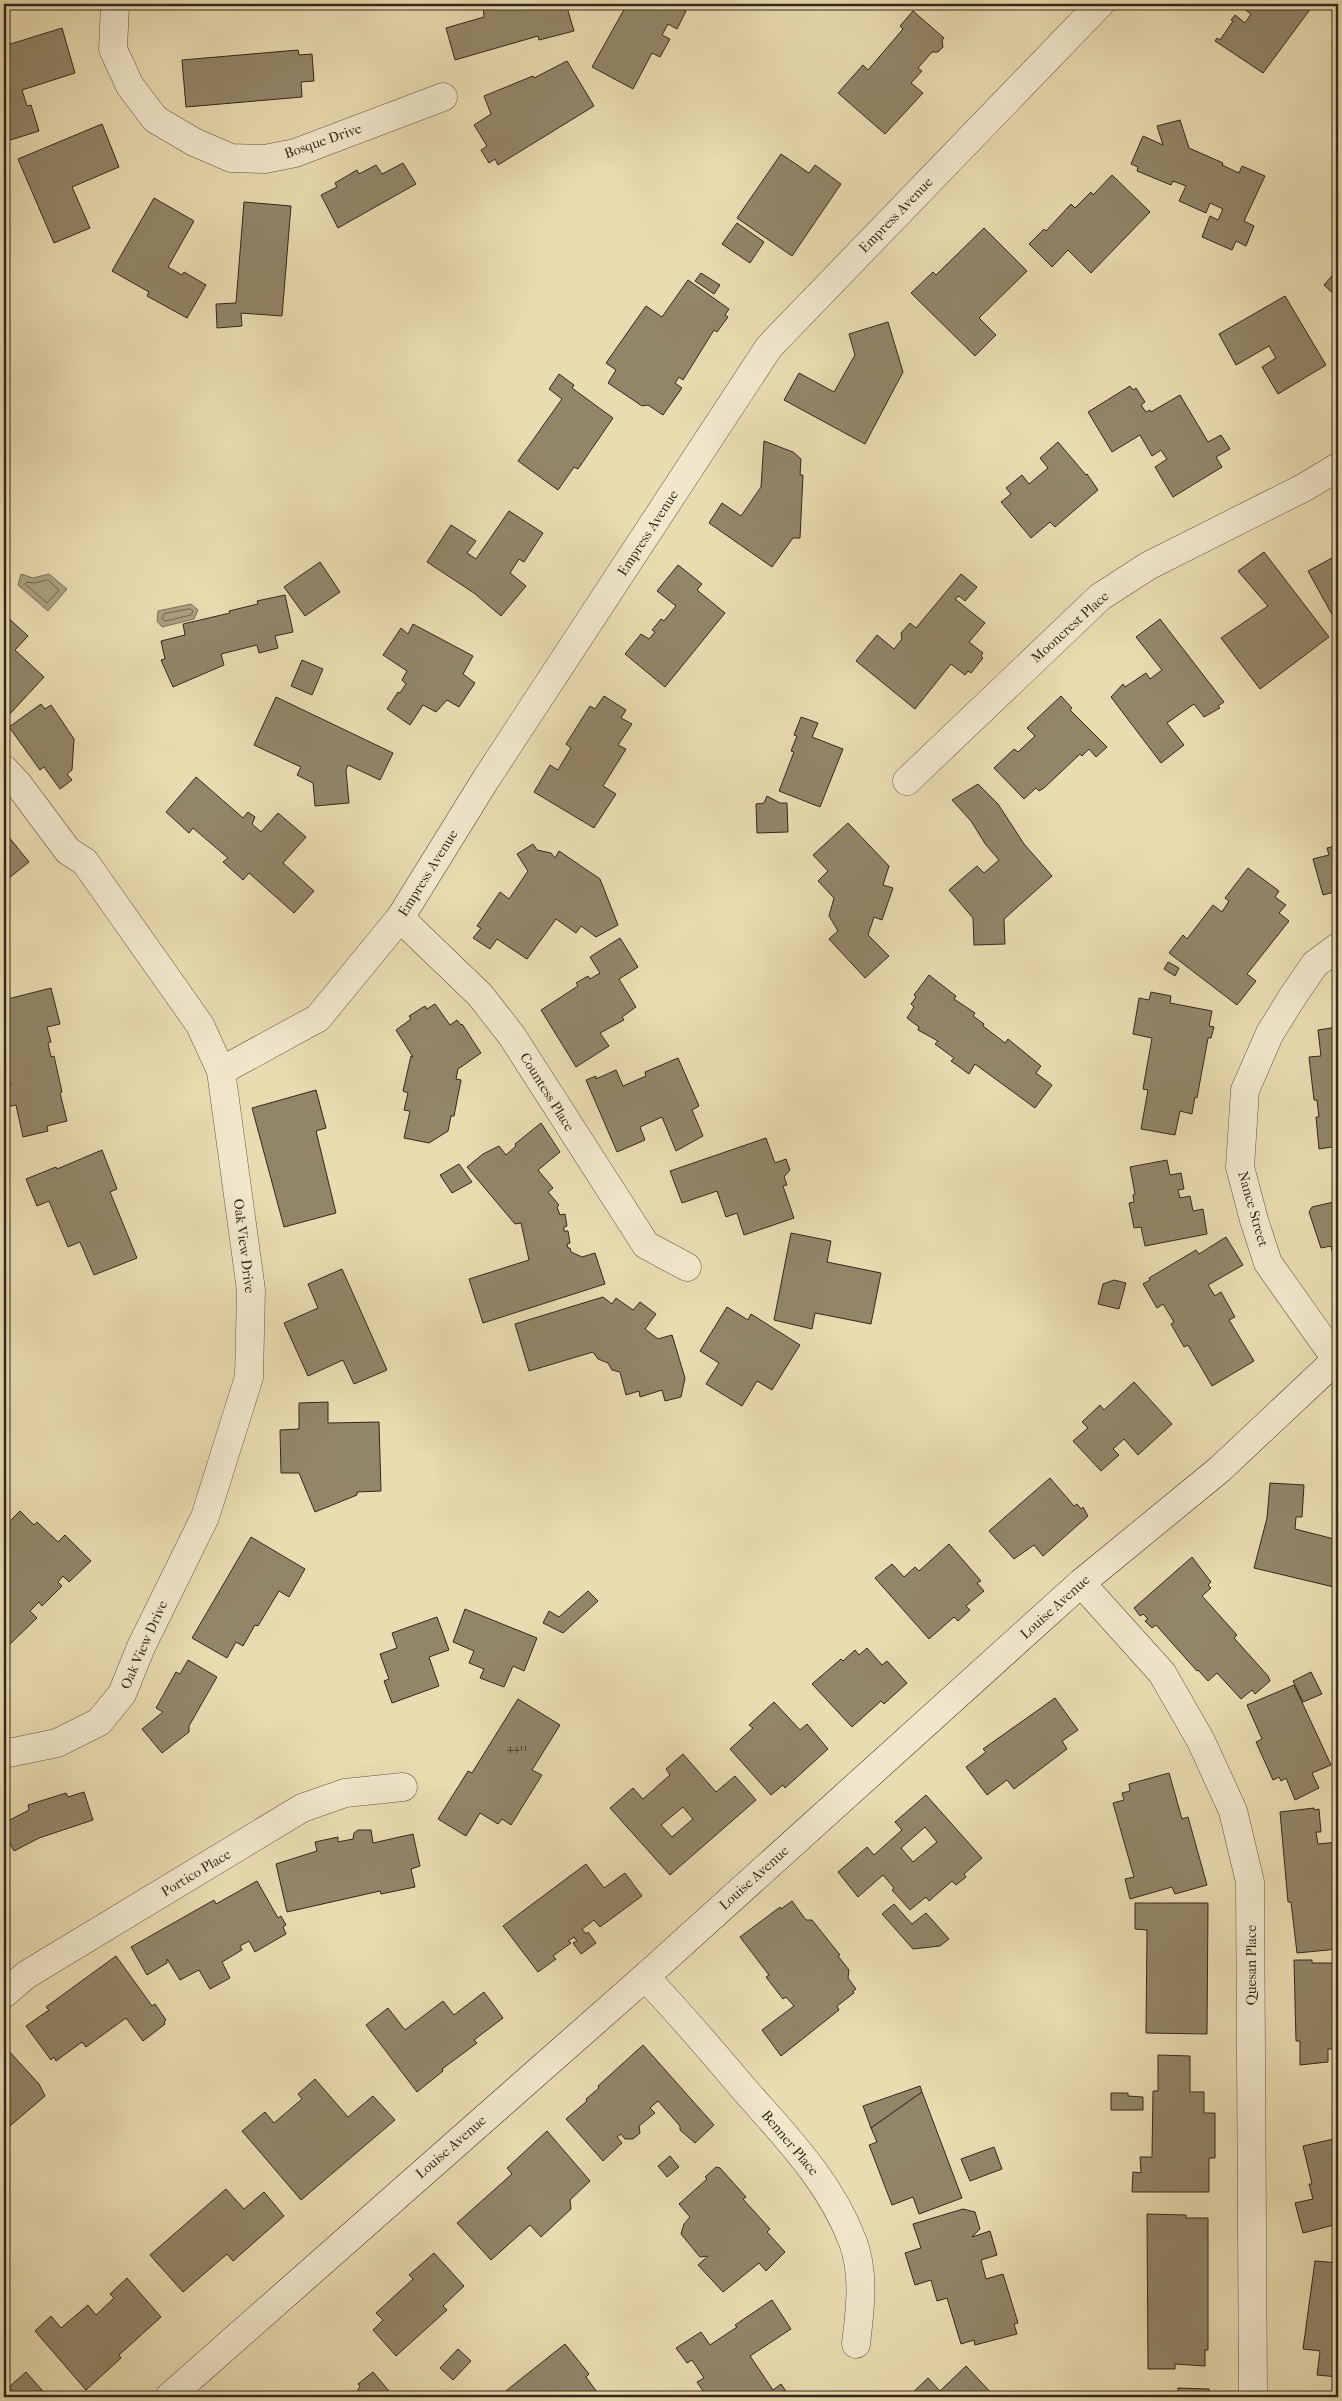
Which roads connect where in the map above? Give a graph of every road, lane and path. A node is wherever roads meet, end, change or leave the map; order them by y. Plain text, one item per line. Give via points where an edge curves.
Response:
1 (115, 4) edge
2 (1100, 4) edge
3 (442, 97) dead end
4 (1338, 467) edge
5 (4, 769) edge
6 (907, 781) dead end
7 (400, 918) junction
8 (1338, 947) edge
9 (221, 1071) junction
10 (687, 1267) dead end
11 (1337, 1359) edge
12 (1081, 1583) junction
13 (4, 1754) edge
14 (403, 1787) dead end
15 (644, 1977) junction
16 (4, 1994) edge
17 (856, 2344) dead end
18 (169, 2397) edge
19 (1253, 2397) edge

1 - 3 street, Bosque Drive via 112,49 130,86 154,119 231,158 265,159 294,154
2 - 7 street, Empress Avenue via 770,347 486,779
4 - 6 street, Mooncrest Place via 1148,566 1100,597
5 - 9 street, Oak View Drive via 68,851 85,862 200,1025
7 - 9 street, Empress Avenue via 318,1018
7 - 10 street, Countess Place via 480,995 512,1036 646,1246
8 - 11 street, Nance Street via 1315,964 1293,996 1267,1041 1245,1090 1240,1168 1268,1263
9 - 13 street, Oak View Drive via 251,1290 249,1377 204,1517 141,1647 122,1694 99,1722 57,1743
11 - 12 street, Louise Avenue via 1220,1469
12 - 15 street, Louise Avenue
12 - 19 street, Quesan Place via 1162,1673 1201,1741 1233,1811 1250,1882
14 - 16 street, Portico Place via 345,1793 302,1808 26,1975
15 - 17 street, Benner Place via 828,2188 853,2242 859,2267 861,2292
15 - 18 street, Louise Avenue

